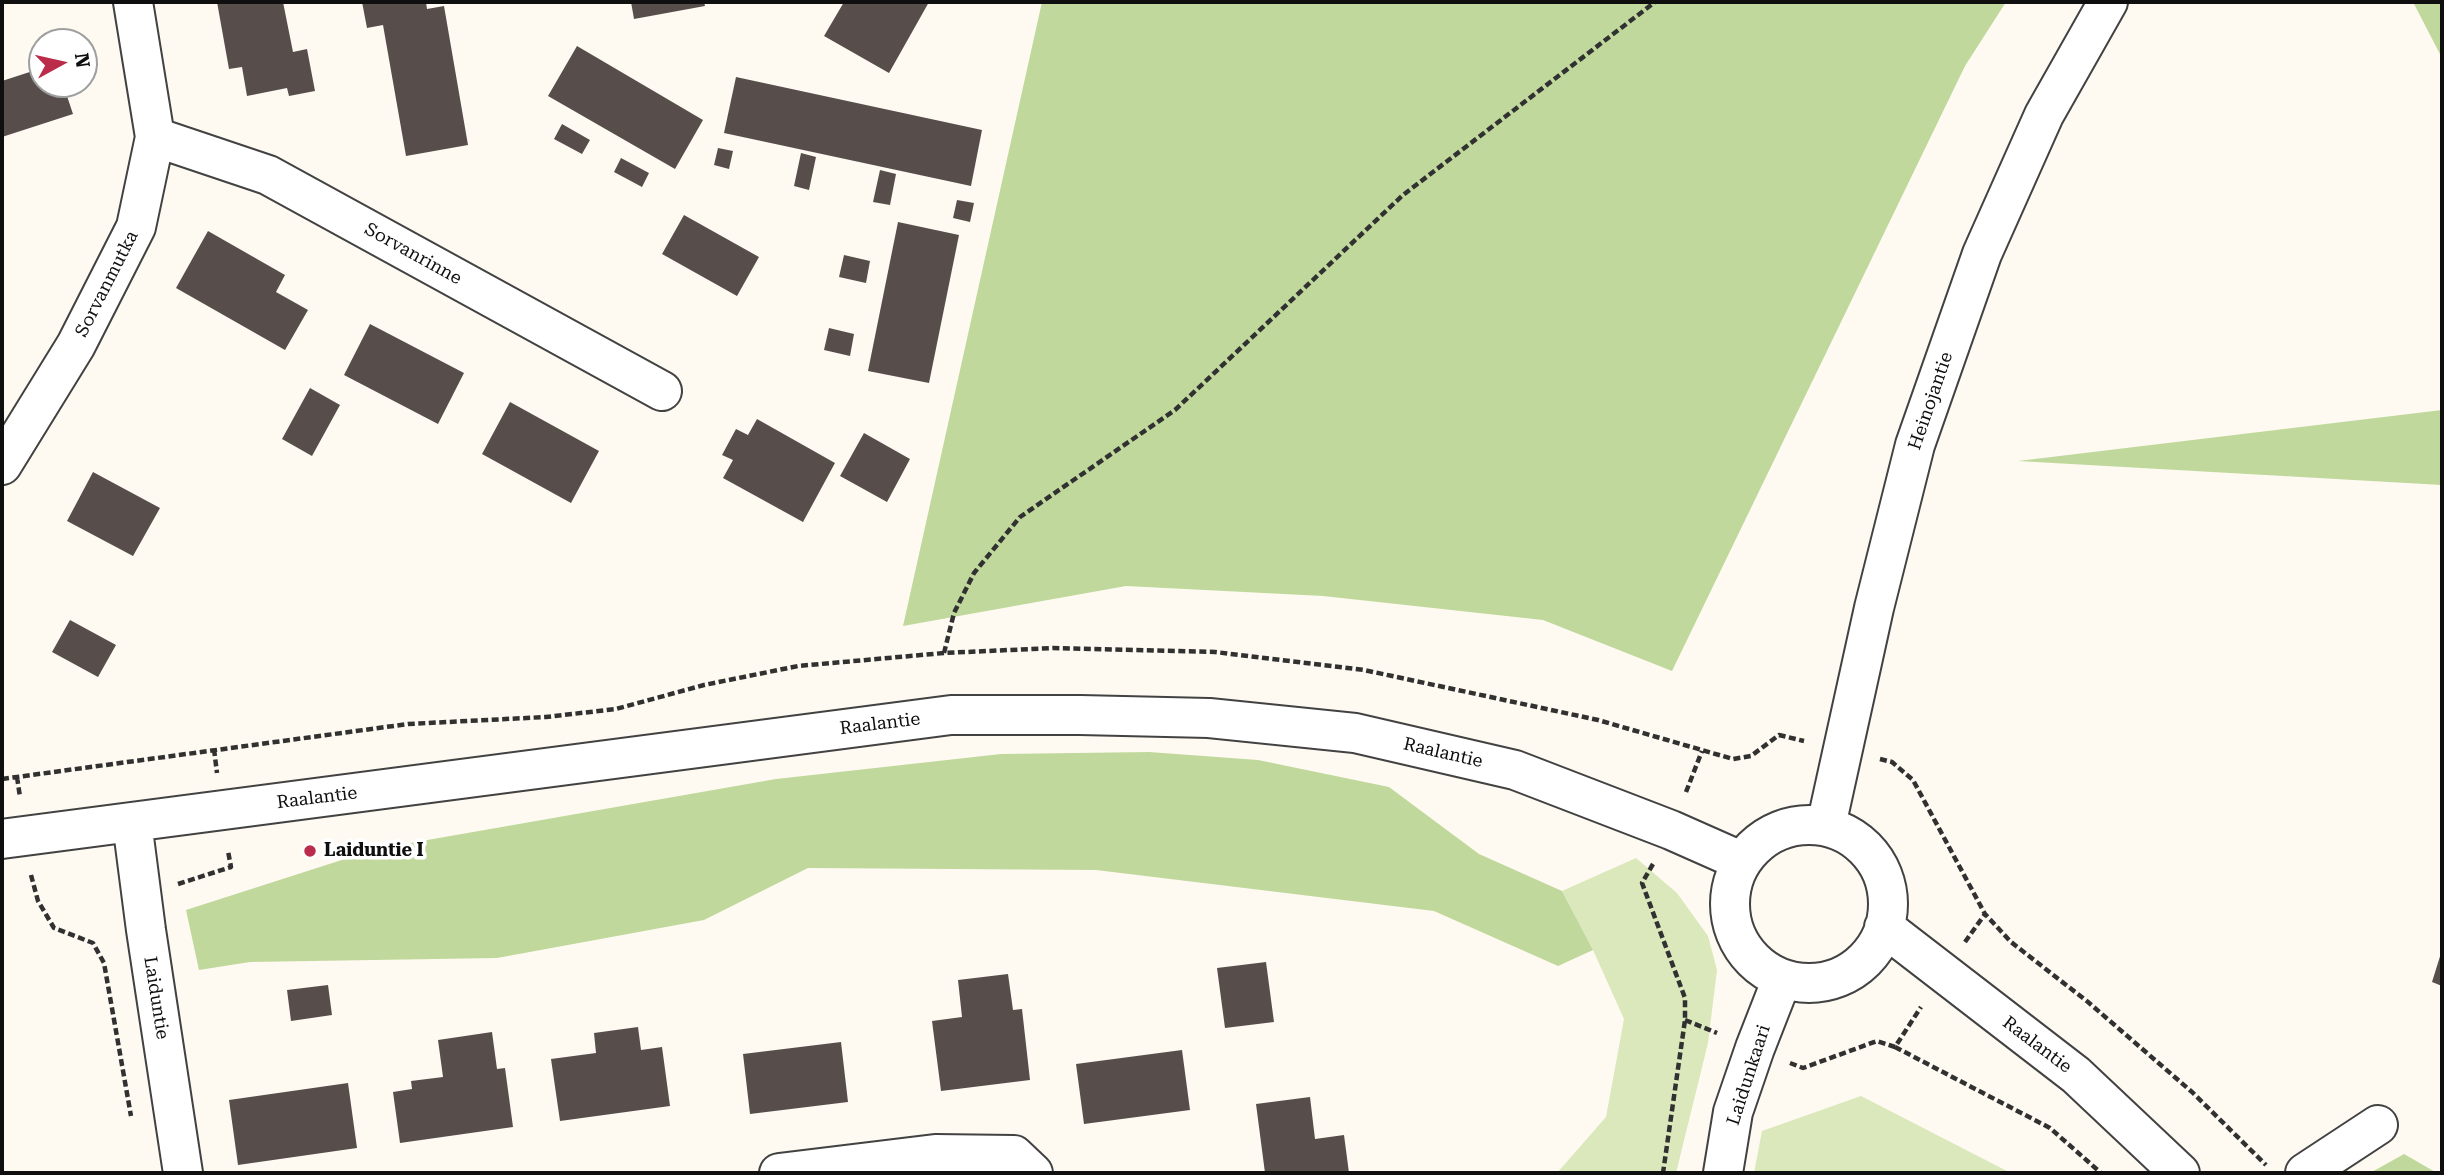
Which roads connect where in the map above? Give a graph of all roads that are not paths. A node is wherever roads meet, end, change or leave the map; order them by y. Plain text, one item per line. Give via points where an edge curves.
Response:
1 (133, 2) edge
2 (2108, 2) edge
3 (155, 137) junction
4 (662, 391) dead end
5 (2, 465) edge
6 (132, 822) junction
7 (1826, 826) junction
8 (13, 837) edge
9 (1741, 862) junction
10 (1885, 926) junction
11 (1783, 979) junction
12 (2378, 1125) dead end
13 (945, 1164) edge
14 (183, 1173) edge
15 (779, 1173) edge
16 (1033, 1173) edge
17 (1723, 1173) edge
18 (2180, 1173) edge
19 (2305, 1173) edge

1 - 3 street, Sorvanmutka
2 - 7 street, Heinojantie via 2044,115 1982,254 1915,445
3 - 4 street, Sorvanrinne via 268,175
3 - 5 street, Sorvanmutka via 136,227 76,345
6 - 8 street, Raalantie
6 - 9 street, Raalantie via 951,715 1209,718 1355,733 1515,770
6 - 14 street, Laiduntie
7 - 9 street via 1782,828 1763,839
7 - 10 street via 1847,834 1877,864 1888,905
9 - 11 street via 1729,899 1732,923 1741,945 1756,963
10 - 11 street via 1873,950 1854,969 1829,980 1803,983
10 - 18 street, Raalantie via 2076,1075
11 - 17 street, Laidunkaari via 1733,1112
12 - 19 street
13 - 15 street
13 - 16 street via 1014,1155

